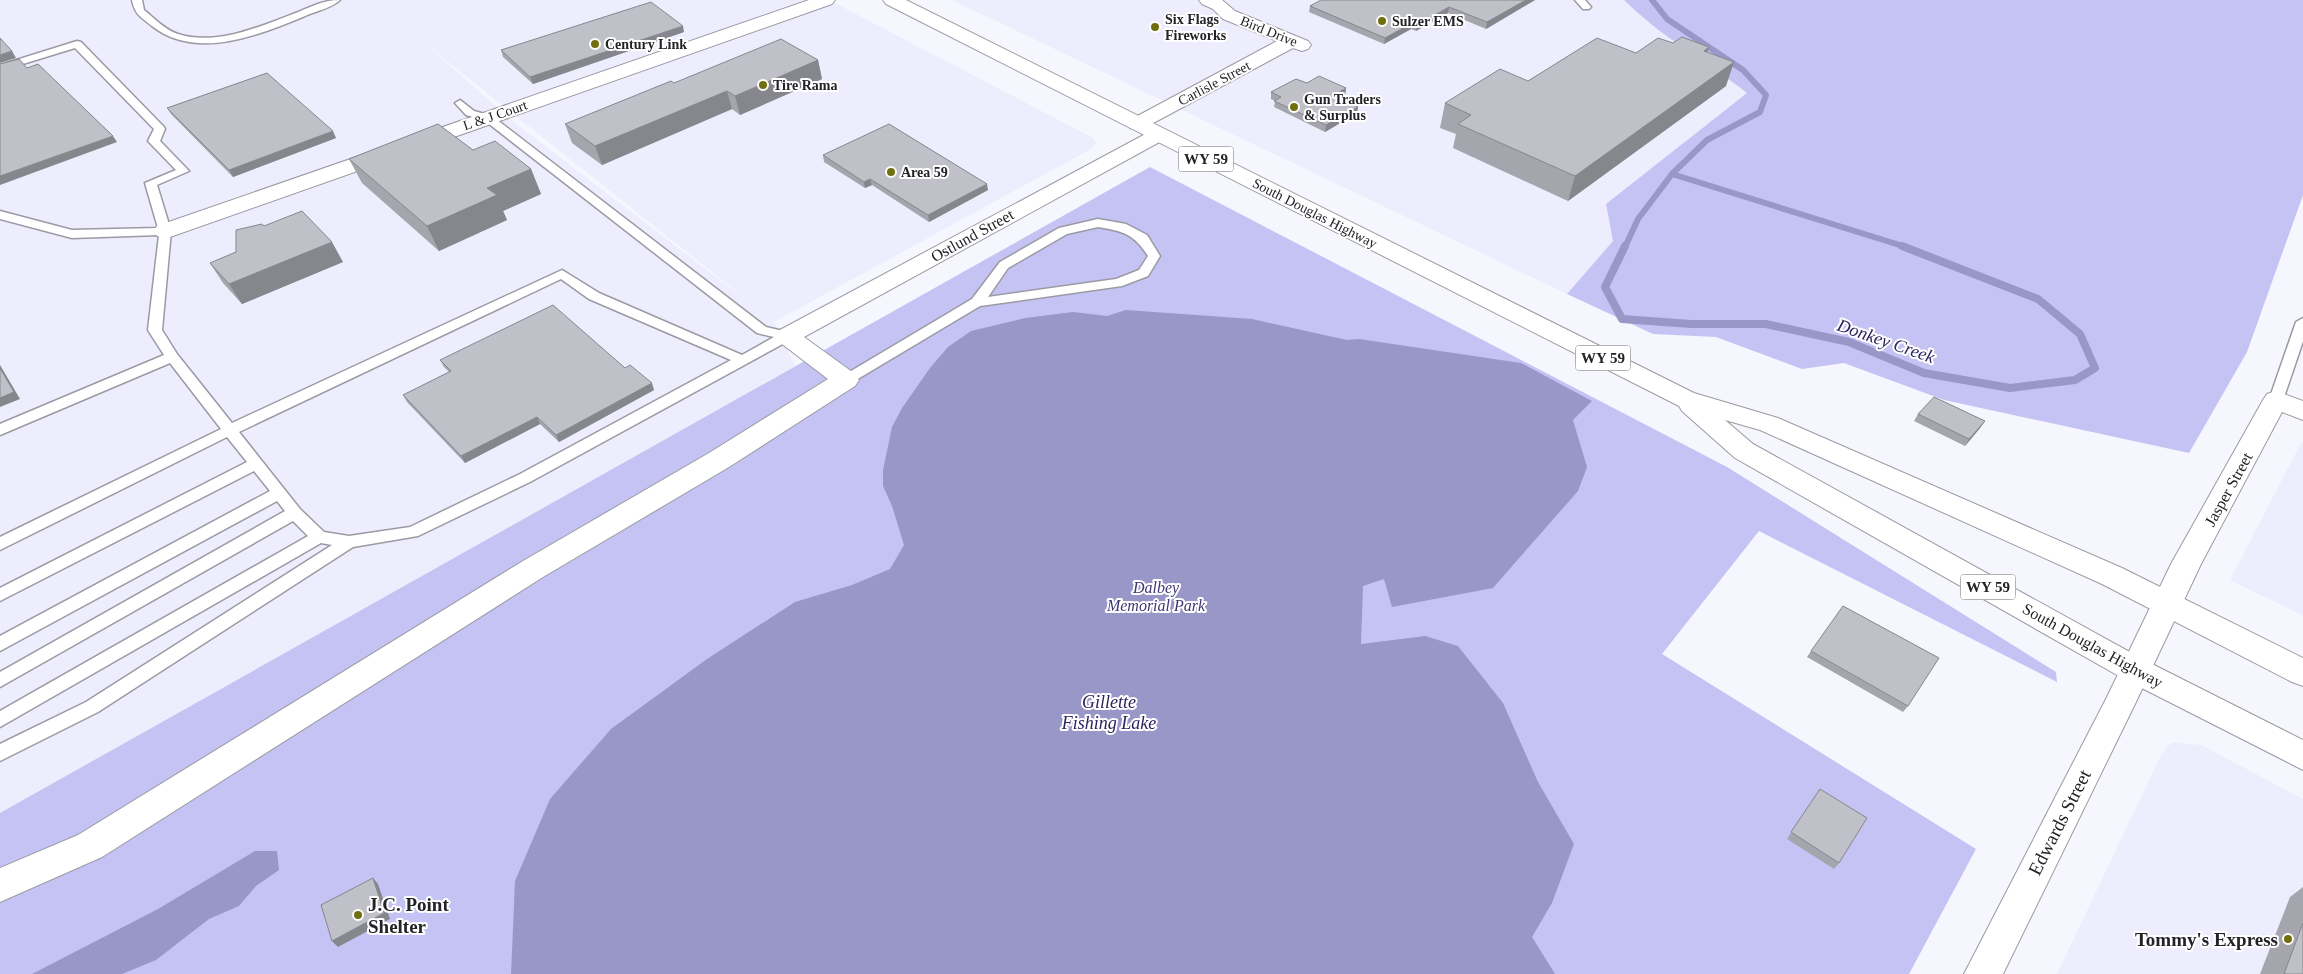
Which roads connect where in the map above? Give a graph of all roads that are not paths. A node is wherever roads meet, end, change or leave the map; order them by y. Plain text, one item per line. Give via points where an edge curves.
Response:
1 (137, 0) edge
2 (335, 0) edge
3 (826, 0) edge
4 (892, 0) edge
5 (1219, 2) edge
6 (1298, 44) joint
7 (0, 68) edge
8 (460, 103) dead end
9 (488, 118) junction
10 (1137, 124) junction
11 (1158, 134) junction
12 (0, 215) edge
13 (165, 231) junction
14 (977, 302) junction
15 (2303, 322) edge
16 (787, 336) junction
17 (172, 356) junction
18 (742, 360) junction
19 (846, 380) junction
20 (1685, 399) junction
21 (2276, 400) junction
22 (2303, 412) edge
23 (0, 430) edge
24 (230, 430) junction
25 (256, 464) junction
26 (279, 492) junction
27 (295, 513) junction
28 (319, 537) junction
29 (349, 542) junction
30 (0, 544) edge
31 (0, 595) edge
32 (2166, 604) junction
33 (0, 644) edge
34 (2136, 670) junction
35 (2303, 672) edge
36 (0, 680) edge
37 (0, 720) edge
38 (0, 753) edge
39 (2303, 756) edge
40 (0, 885) edge
41 (1983, 974) edge

1 - 2 lane via 139,12 176,37 218,40 271,26
3 - 9 main road, L & J Court
4 - 10 main road, South Douglas Highway / WY 59
5 - 6 main road, Bird Drive via 1229,15
6 - 10 main road, Carlisle Street
7 - 13 lane via 77,44 160,129 154,141 183,171 151,183
8 - 9 lane via 470,113
9 - 13 main road, L & J Court
9 - 16 lane via 762,330
10 - 11 main road, South Douglas Highway / WY 59
11 - 16 main road, Ostlund Street
11 - 20 main road, South Douglas Highway / WY 59
12 - 13 lane via 72,234
13 - 17 lane via 154,330
14 - 14 lane via 1004,265 1063,231 1098,223 1122,226 1143,238 1154,256 1144,273 1118,282
14 - 19 lane
15 - 21 lane
16 - 18 lane
16 - 19 main road
17 - 23 lane
17 - 24 lane
18 - 24 lane via 594,296 562,274
18 - 29 lane via 525,478 412,532
19 - 40 main road via 720,460 533,569 90,846
20 - 32 main road, South Douglas Highway / WY 59 via 1769,424 2112,576
20 - 34 main road, South Douglas Highway / WY 59 via 1744,451
21 - 22 main road
21 - 32 main road, Jasper Street
24 - 25 lane
24 - 30 lane
25 - 26 lane
25 - 31 lane
26 - 27 lane
26 - 33 lane
27 - 28 lane
27 - 36 lane
28 - 29 lane
28 - 37 lane
29 - 38 lane via 92,708
32 - 34 main road, Jasper Street
32 - 35 main road, South Douglas Highway / WY 59
34 - 39 main road, South Douglas Highway / WY 59
34 - 41 main road, Edwards Street

